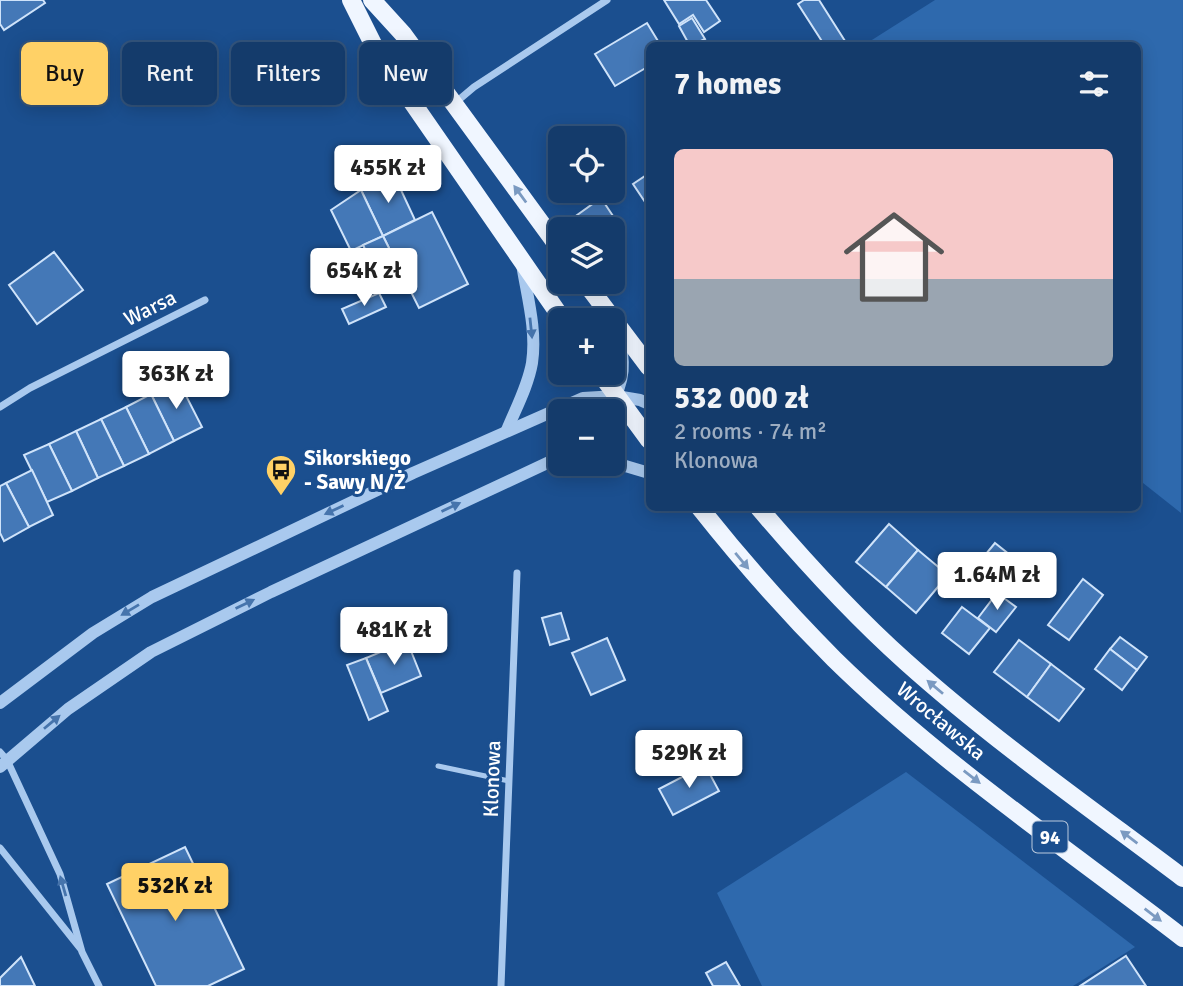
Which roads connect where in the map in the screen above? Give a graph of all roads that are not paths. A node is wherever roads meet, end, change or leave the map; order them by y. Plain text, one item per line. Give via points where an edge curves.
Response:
1 (351, 0) edge
2 (372, 0) edge
3 (607, 0) edge
4 (455, 103) junction
5 (548, 232) edge
6 (521, 261) junction
7 (593, 294) edge
8 (205, 300) dead end
9 (554, 308) edge
10 (604, 308) edge
11 (625, 335) edge
12 (646, 363) edge
13 (625, 402) edge
14 (646, 403) edge
15 (0, 407) edge
16 (548, 413) edge
17 (625, 417) edge
18 (507, 430) junction
19 (646, 437) edge
20 (548, 463) edge
21 (625, 466) edge
22 (646, 473) edge
23 (702, 511) edge
24 (762, 511) edge
25 (517, 573) dead end
26 (0, 703) edge
27 (2, 760) edge
28 (438, 766) dead end
29 (509, 781) junction
30 (0, 848) edge
31 (0, 862) edge
32 (13, 863) junction
33 (1183, 878) edge
34 (1183, 938) edge
35 (82, 951) junction
36 (99, 986) edge
37 (501, 986) edge

1 - 6 main road via 376,50
2 - 4 main road
3 - 4 street
5 -> 4 main road
6 - 9 main road
6 -> 18 street via 532,328 532,362
7 - 10 main road
8 - 15 street, Warsa
11 - 12 main road
13 - 14 street
16 - 18 street
17 - 19 main road
18 -> 26 street via 152,597 93,633
27 -> 20 street via 68,709 172,640
21 - 22 street
23 -> 34 main road, Wrocławska / 94 via 743,562 836,661 968,774
33 -> 24 main road, Wrocławska / 94 via 906,662 819,578
25 - 29 street, Klonowa
35 -> 27 street via 60,874
28 - 29 lane
29 - 37 street, Klonowa
30 - 32 street
31 - 32 street
32 - 35 street
35 - 36 street

